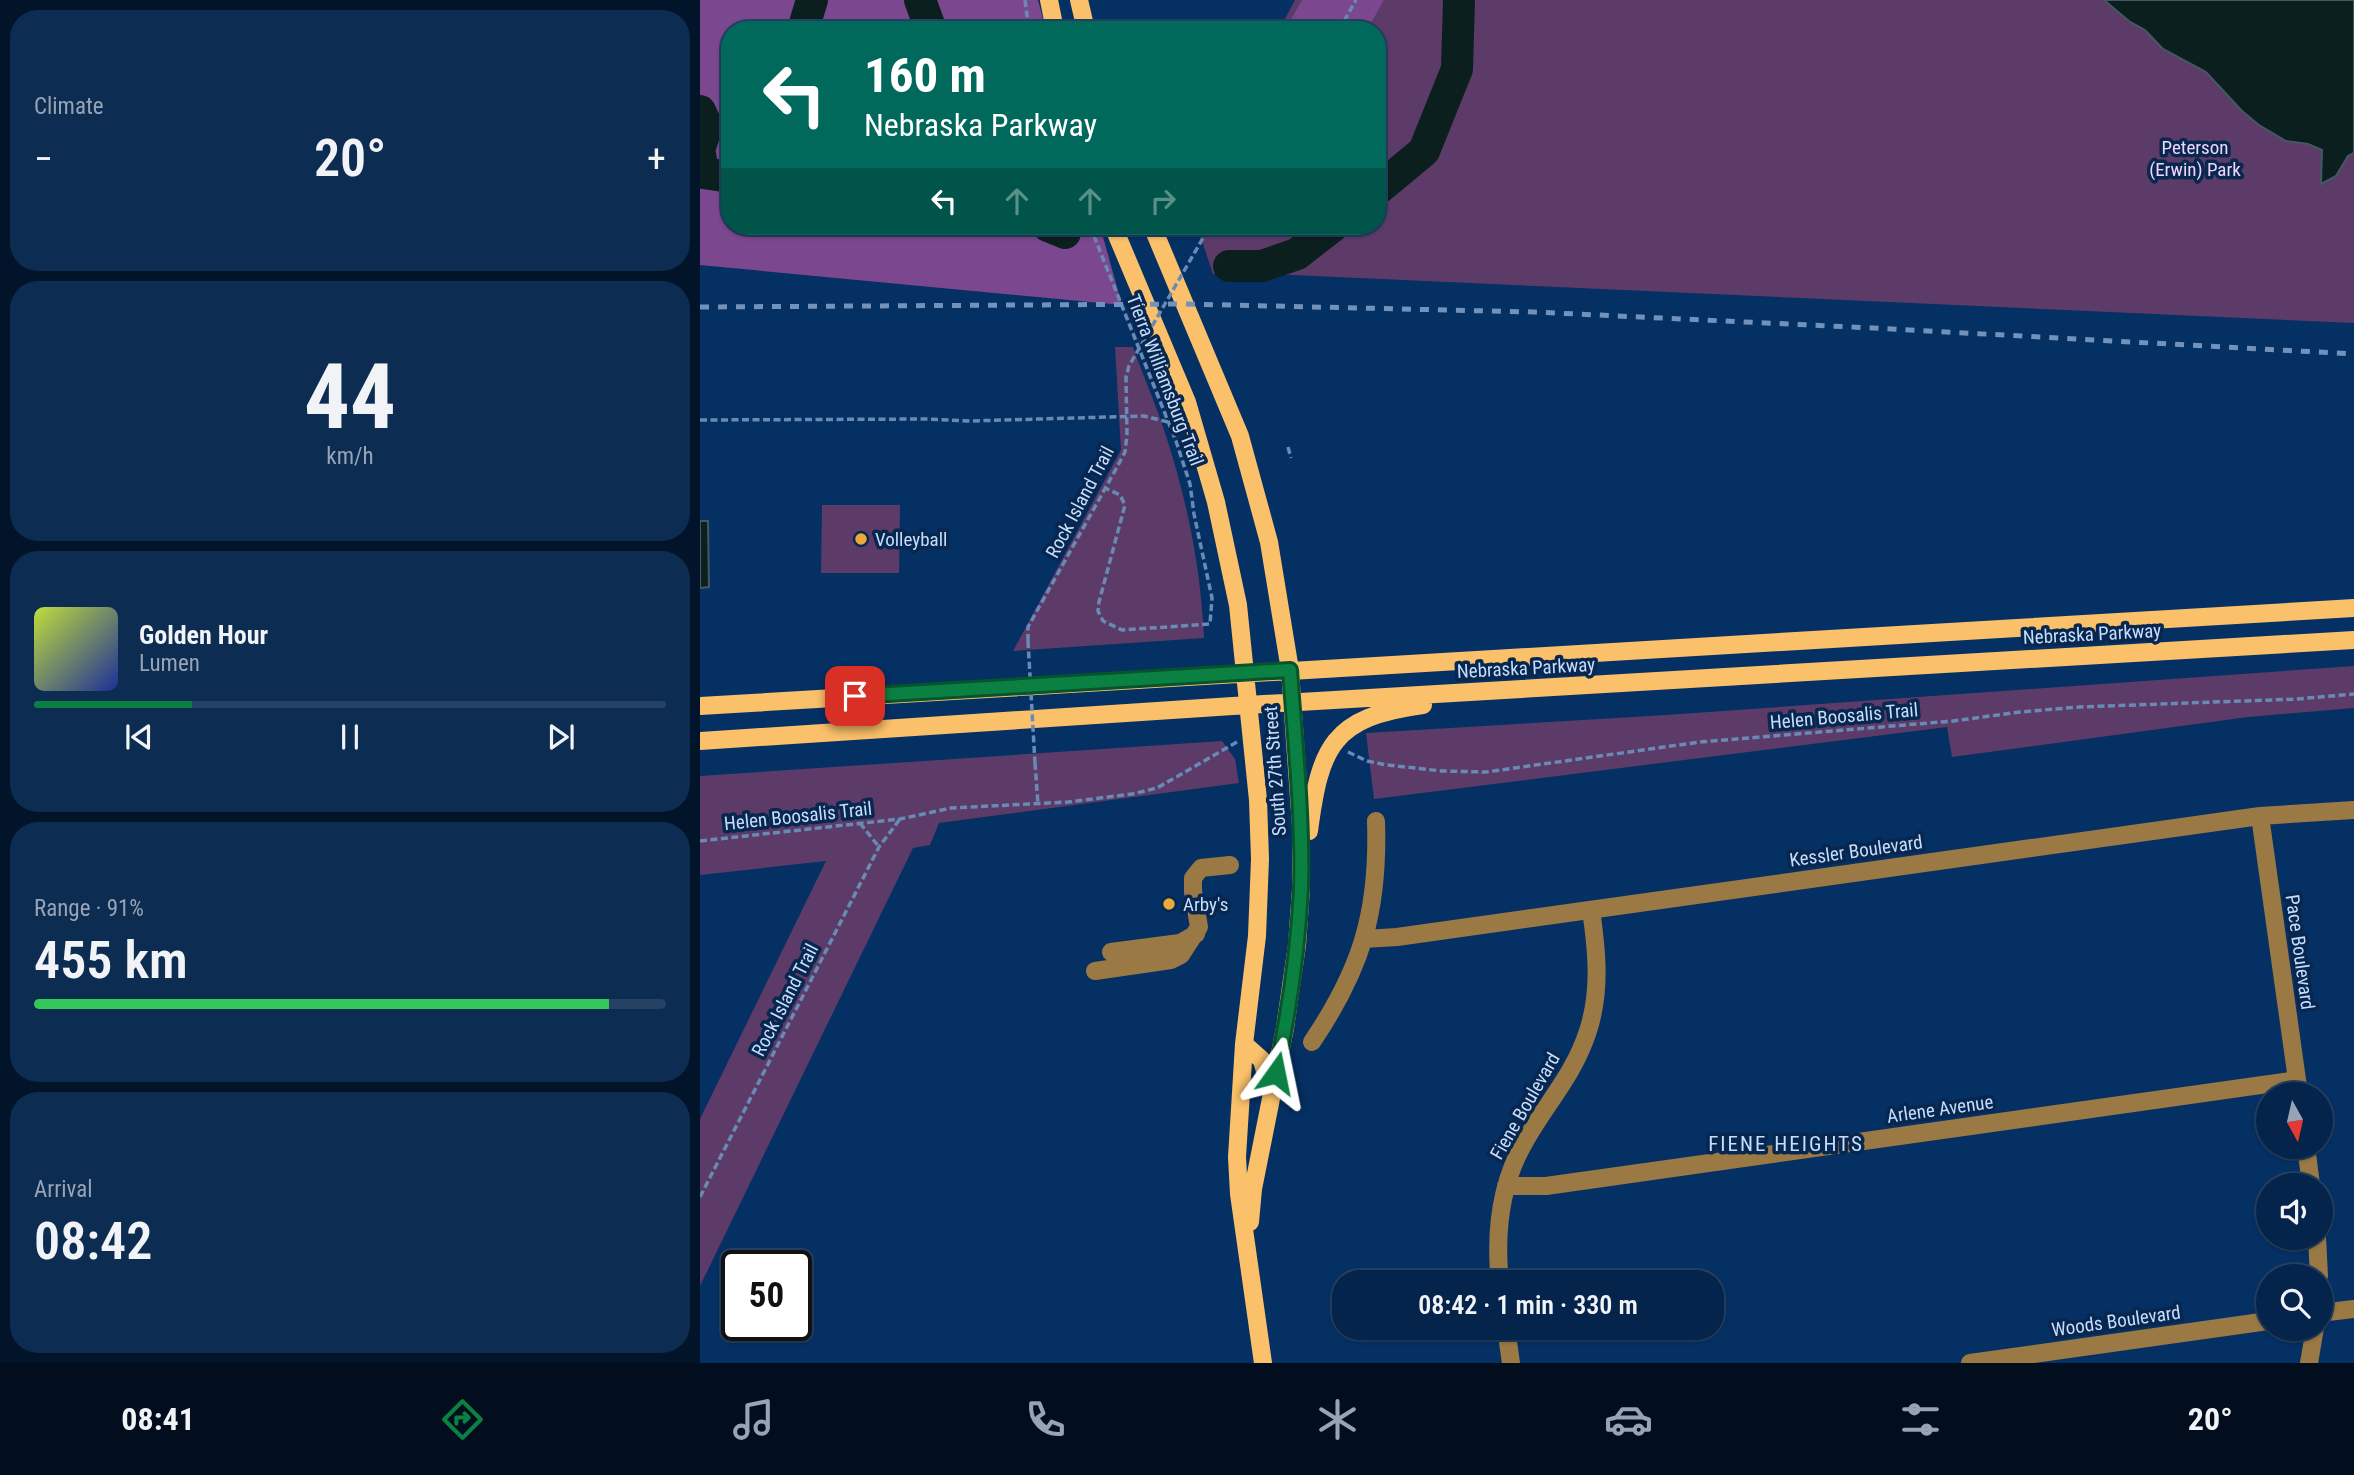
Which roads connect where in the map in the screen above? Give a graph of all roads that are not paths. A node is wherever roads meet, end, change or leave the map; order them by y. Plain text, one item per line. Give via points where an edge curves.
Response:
1 (1049, 0) edge
2 (1079, 0) edge
3 (1053, 21) edge
4 (1084, 21) edge
5 (1117, 235) edge
6 (1156, 235) edge
7 (2354, 608) edge
8 (2354, 640) edge
9 (1290, 670) junction
10 (1244, 673) junction
11 (1573, 686) junction
12 (1292, 703) junction
13 (1248, 705) junction
14 (700, 706) edge
15 (700, 741) edge
16 (2354, 810) edge
17 (2260, 816) junction
18 (1376, 821) dead end
19 (1230, 864) dead end
20 (1301, 873) junction
21 (1591, 910) junction
22 (1196, 934) junction
23 (1364, 939) junction
24 (1111, 952) dead end
25 (1095, 971) dead end
26 (1312, 1042) dead end
27 (1244, 1044) junction
28 (2297, 1082) edge
29 (2256, 1093) edge
30 (1271, 1096) junction
31 (1506, 1186) junction
32 (1248, 1250) junction
33 (1500, 1270) edge
34 (2354, 1309) edge
35 (2333, 1311) edge
36 (2256, 1323) edge
37 (1507, 1340) edge
38 (2313, 1341) edge
39 (1264, 1363) edge
40 (1510, 1363) edge
41 (1970, 1363) edge
42 (2309, 1363) edge

1 - 3 main road
2 - 4 main road
5 - 10 main road, South 27th Street via 1206,460 1232,571
6 - 9 main road, South 27th Street via 1240,436 1269,542
7 - 9 main road, Nebraska Parkway
8 - 11 main road, Nebraska Parkway
9 - 10 main road, Nebraska Parkway
9 - 12 main road, South 27th Street
10 - 13 main road, South 27th Street
10 - 14 main road, Nebraska Parkway
11 - 12 main road, Nebraska Parkway
11 - 20 main road via 1411,707 1357,723 1325,756 1319,770
12 - 13 main road, Nebraska Parkway
12 - 20 main road, South 27th Street
13 - 15 main road, Nebraska Parkway
13 - 27 main road, South 27th Street via 1241,742 1258,800 1260,859 1257,936
16 - 17 street, Kessler Boulevard
17 - 21 street, Kessler Boulevard
17 - 28 street, Pace Boulevard
18 - 23 street via 1376,877
19 - 22 street via 1201,868 1193,878
20 - 30 main road, South 27th Street via 1292,988
21 - 23 street, Kessler Boulevard
21 - 31 street, Fiene Boulevard via 1597,980 1588,1030 1563,1086 1525,1142
22 - 24 street via 1180,943
22 - 25 street via 1181,955 1171,960
23 - 26 street via 1346,988
27 - 30 main road via 1262,1060
27 - 32 main road, South 27th Street via 1237,1157
29 - 31 street, Arlene Avenue via 1546,1186
30 - 32 main road, South 27th Street via 1253,1189
31 - 33 street, Fiene Boulevard via 1499,1226
32 - 39 main road, South 27th Street
34 - 35 street
36 - 41 street, Woods Boulevard
37 - 40 street
38 - 42 street

